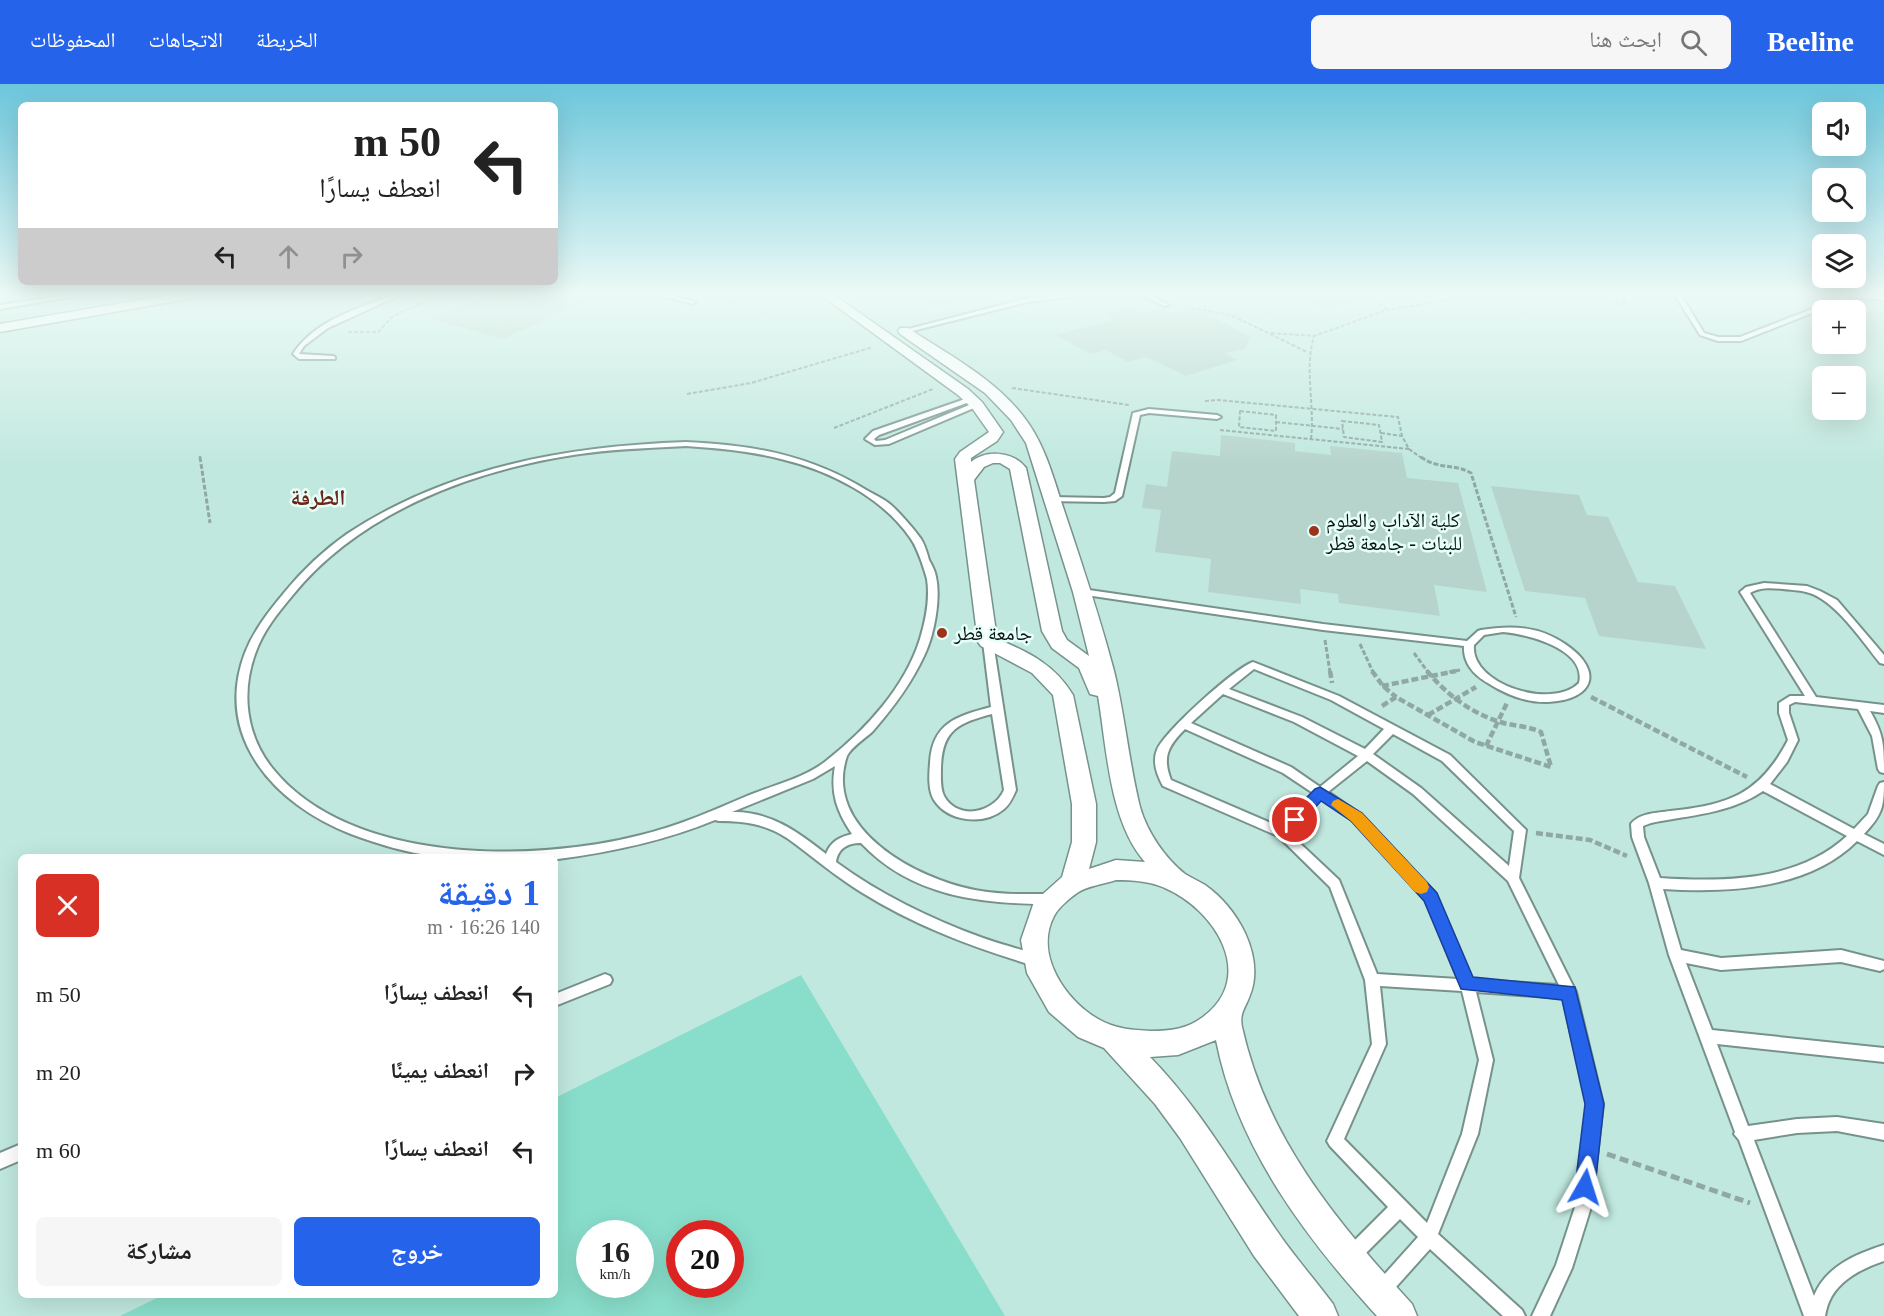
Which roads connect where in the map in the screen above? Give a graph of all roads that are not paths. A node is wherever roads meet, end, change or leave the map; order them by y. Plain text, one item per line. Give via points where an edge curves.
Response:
1 (296, 352) edge
2 (911, 352) edge
3 (923, 352) edge
4 (934, 352) edge
5 (913, 355) junction
6 (333, 358) dead end
7 (975, 396) junction
8 (1217, 417) road end
9 (966, 480) junction
10 (1050, 499) junction
11 (1082, 592) junction
12 (988, 642) junction
13 (1469, 644) junction
14 (1884, 661) edge
15 (1222, 690) junction
16 (1813, 701) junction
17 (1862, 707) junction
18 (997, 709) junction
19 (1884, 709) edge
20 (1113, 711) junction
21 (1183, 724) junction
22 (1391, 729) junction
23 (844, 751) junction
24 (1365, 756) junction
25 (1884, 769) edge
26 (1762, 785) junction
27 (1884, 786) edge
28 (1320, 793) junction
29 (710, 818) junction
30 (1282, 833) junction
31 (1855, 834) junction
32 (864, 838) junction
33 (1884, 850) edge
34 (495, 854) edge
35 (525, 854) edge
36 (830, 864) junction
37 (1513, 878) junction
38 (1073, 882) junction
39 (1177, 882) junction
40 (1655, 883) junction
41 (1052, 899) junction
42 (1676, 955) junction
43 (1035, 960) junction
44 (1883, 966) edge
45 (605, 980) dead end
46 (1372, 980) junction
47 (1467, 984) junction
48 (1569, 992) junction
49 (558, 999) edge
50 (1225, 1015) junction
51 (1707, 1036) junction
52 (1113, 1039) junction
53 (1884, 1055) edge
54 (1884, 1132) edge
55 (1742, 1134) junction
56 (18, 1153) edge
57 (0, 1161) edge
58 (1400, 1207) junction
59 (1429, 1237) junction
60 (1884, 1253) edge
61 (1349, 1258) junction
62 (1389, 1305) edge
63 (1321, 1316) edge
64 (1516, 1316) edge
65 (1541, 1316) edge
66 (1815, 1316) edge

1 - 6 lane via 299,357
2 - 5 street
3 - 5 street
4 - 7 street
5 - 7 street
7 - 7 lane via 876,433 869,439 886,442
7 - 9 street via 996,432 963,458
7 - 10 street via 990,390 1025,427 1034,443
8 - 10 lane via 1137,412 1119,494 1104,500
9 - 12 street
9 - 20 street via 977,464 987,460 1000,459 1016,465 1052,631 1059,644 1088,664 1099,695
10 - 11 street
11 - 13 lane
11 - 20 street
12 - 18 lane
12 - 38 street via 1039,667 1063,695 1084,804 1083,842
13 - 13 lane via 1475,667 1489,680 1513,692 1551,699 1579,692 1585,682 1586,674 1576,657 1556,642 1520,630 1491,630
14 - 16 lane via 1834,602 1823,595 1808,590 1748,588 1744,592
15 - 21 lane
15 - 22 lane via 1253,665 1335,698
15 - 24 lane via 1262,703
16 - 17 lane
16 - 26 lane via 1794,698 1784,703 1793,740 1784,760
17 - 19 lane
17 - 25 lane via 1879,738
18 - 18 lane via 1008,797 987,814 955,812 937,791 938,743 953,724
20 - 39 street via 1129,810 1146,847
21 - 28 lane via 1287,770
21 - 30 lane via 1162,749 1160,770 1167,783
22 - 24 lane
22 - 37 lane via 1446,758 1520,830
23 - 29 lane via 805,778
23 - 32 lane via 837,776 840,802
23 - 34 lane via 892,702 919,661 932,621 934,602 929,567 914,536 890,509 822,469 757,451 686,444 609,447 530,460 450,485 383,517 331,552 277,605 253,645 242,687 242,708 254,750 278,782 305,805 360,832 430,850
24 - 28 lane
24 - 37 lane via 1416,790
26 - 31 lane
26 - 40 lane via 1734,803 1646,818 1637,824
27 - 31 lane via 1872,819
28 - 30 lane
28 - 47 lane via 1356,817 1431,897
29 - 35 lane via 595,849
29 - 36 lane via 739,817 771,823 801,839
30 - 46 lane via 1335,884
31 - 33 lane
31 - 40 lane via 1843,849 1814,866 1776,878 1692,886
32 - 36 lane via 839,844 830,856
32 - 41 lane via 900,868 947,889 1000,899
36 - 43 lane via 922,919
37 - 48 lane
38 - 39 street via 1123,870 1147,872
38 - 41 street
39 - 50 street via 1216,909 1239,948 1242,976
40 - 42 lane
41 - 43 street via 1035,933
42 - 44 lane via 1721,964 1841,956
42 - 51 lane
43 - 52 street via 1046,988 1067,1013
45 - 49 lane
46 - 47 lane
46 - 58 lane via 1380,1044 1335,1141
47 - 48 lane
47 - 59 lane via 1486,1060 1470,1134
48 - 65 lane via 1595,1104 1583,1207 1564,1268
50 - 52 street via 1201,1034 1168,1044
50 - 61 street via 1236,1070 1258,1125 1305,1200
51 - 53 lane
51 - 55 lane
52 - 63 street via 1191,1126 1266,1244
54 - 55 lane via 1837,1124
55 - 66 lane
56 - 57 lane
58 - 59 lane
58 - 61 lane
59 - 62 lane
59 - 64 lane
60 - 66 lane via 1841,1273 1823,1293
61 - 62 street

